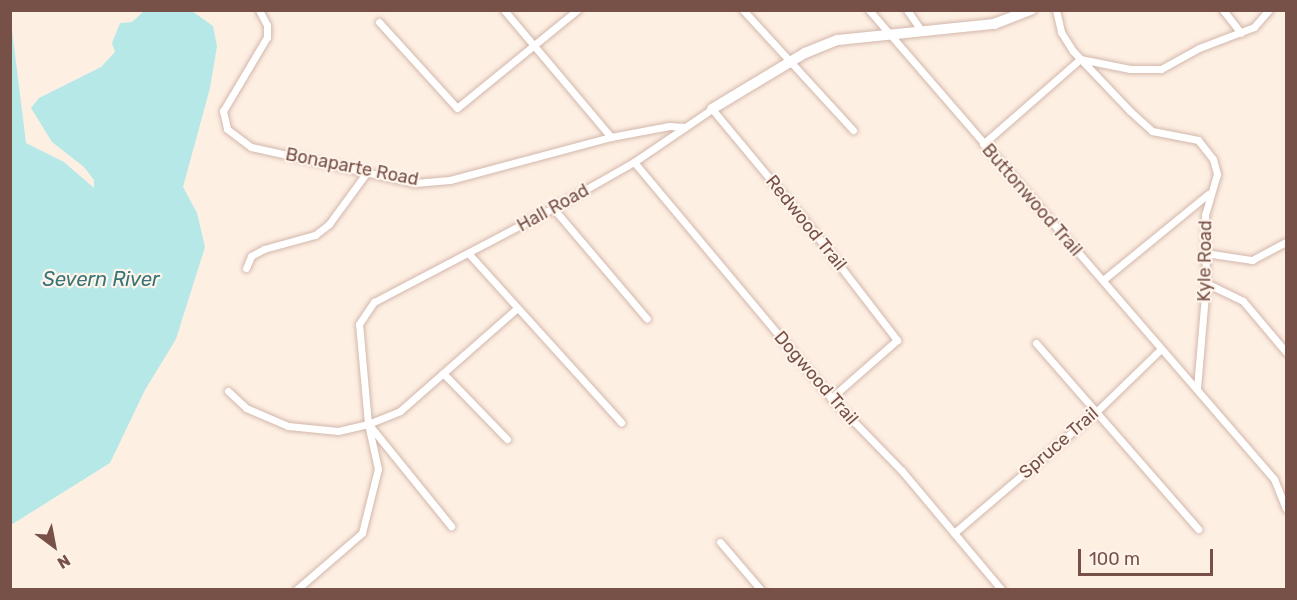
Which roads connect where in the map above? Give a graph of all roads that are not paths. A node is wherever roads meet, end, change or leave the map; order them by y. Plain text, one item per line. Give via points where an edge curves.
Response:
1 (259, 10) edge
2 (504, 10) edge
3 (577, 10) edge
4 (743, 10) edge
5 (868, 10) edge
6 (907, 10) edge
7 (1031, 10) edge
8 (1056, 10) edge
9 (1223, 10) edge
10 (1269, 10) edge
11 (379, 22) dead end
12 (921, 30) junction
13 (887, 32) junction
14 (1241, 33) junction
15 (535, 47) junction
16 (1080, 59) junction
17 (792, 61) junction
18 (712, 109) junction
19 (685, 127) junction
20 (853, 130) dead end
21 (611, 137) junction
22 (983, 144) junction
23 (634, 162) junction
24 (367, 172) junction
25 (1208, 194) junction
26 (553, 208) junction
27 (1287, 242) edge
28 (1205, 253) junction
29 (469, 254) junction
30 (246, 268) dead end
31 (1102, 280) junction
32 (1206, 283) junction
33 (516, 309) junction
34 (647, 319) dead end
35 (1036, 343) dead end
36 (1161, 349) junction
37 (1287, 352) edge
38 (443, 373) junction
39 (1197, 387) junction
40 (228, 391) dead end
41 (831, 398) junction
42 (1097, 411) junction
43 (621, 422) dead end
44 (368, 424) junction
45 (507, 439) dead end
46 (1287, 509) edge
47 (451, 526) dead end
48 (1198, 529) dead end
49 (954, 533) junction
50 (720, 542) dead end
51 (296, 590) edge
52 (761, 590) edge
53 (1002, 590) edge

1 - 24 street, Bonaparte Road via 267,25 267,37 223,111 232,134 251,147
2 - 15 street
3 - 15 street
4 - 17 street
5 - 13 street, Buttonwood Trail
6 - 12 street
7 - 12 street, Hall Road via 994,24
8 - 16 street via 1061,32
9 - 14 street
10 - 14 street via 1254,27
11 - 15 street via 457,108
12 - 13 street, Hall Road
13 - 17 street, Hall Road via 838,40
13 - 22 street, Buttonwood Trail
14 - 16 street via 1199,48 1161,69 1130,69
15 - 21 street
16 - 22 street
16 - 25 street, Kyle Road via 1152,131 1198,140 1213,159 1217,174
17 - 18 street, Hall Road
17 - 20 street
18 - 19 street, Hall Road
18 - 41 street, Redwood Trail via 897,340
19 - 21 street, Bonaparte Road via 669,126
19 - 23 street, Hall Road
21 - 24 street, Bonaparte Road via 450,180 414,183
22 - 31 street, Buttonwood Trail
23 - 26 street, Hall Road
23 - 41 street, Dogwood Trail
24 - 30 street via 329,224 315,235 264,249 251,256
25 - 28 street, Kyle Road
25 - 31 street
26 - 29 street, Hall Road
26 - 34 street
27 - 28 street via 1252,260
28 - 32 street, Kyle Road
29 - 33 street
29 - 44 street, Hall Road via 374,302 359,324
31 - 36 street, Buttonwood Trail
32 - 37 street via 1243,301
32 - 39 street, Kyle Road
33 - 38 street
33 - 43 street
35 - 42 street
36 - 39 street, Buttonwood Trail
36 - 42 street, Spruce Trail
38 - 44 street via 400,411
38 - 45 street
39 - 46 street via 1274,479
40 - 44 street via 246,408 288,426 338,431
41 - 49 street, Dogwood Trail
42 - 48 street
42 - 49 street, Spruce Trail
44 - 47 street
44 - 51 street, Hall Road via 378,470 362,533
49 - 53 street, Dogwood Trail
50 - 52 street

